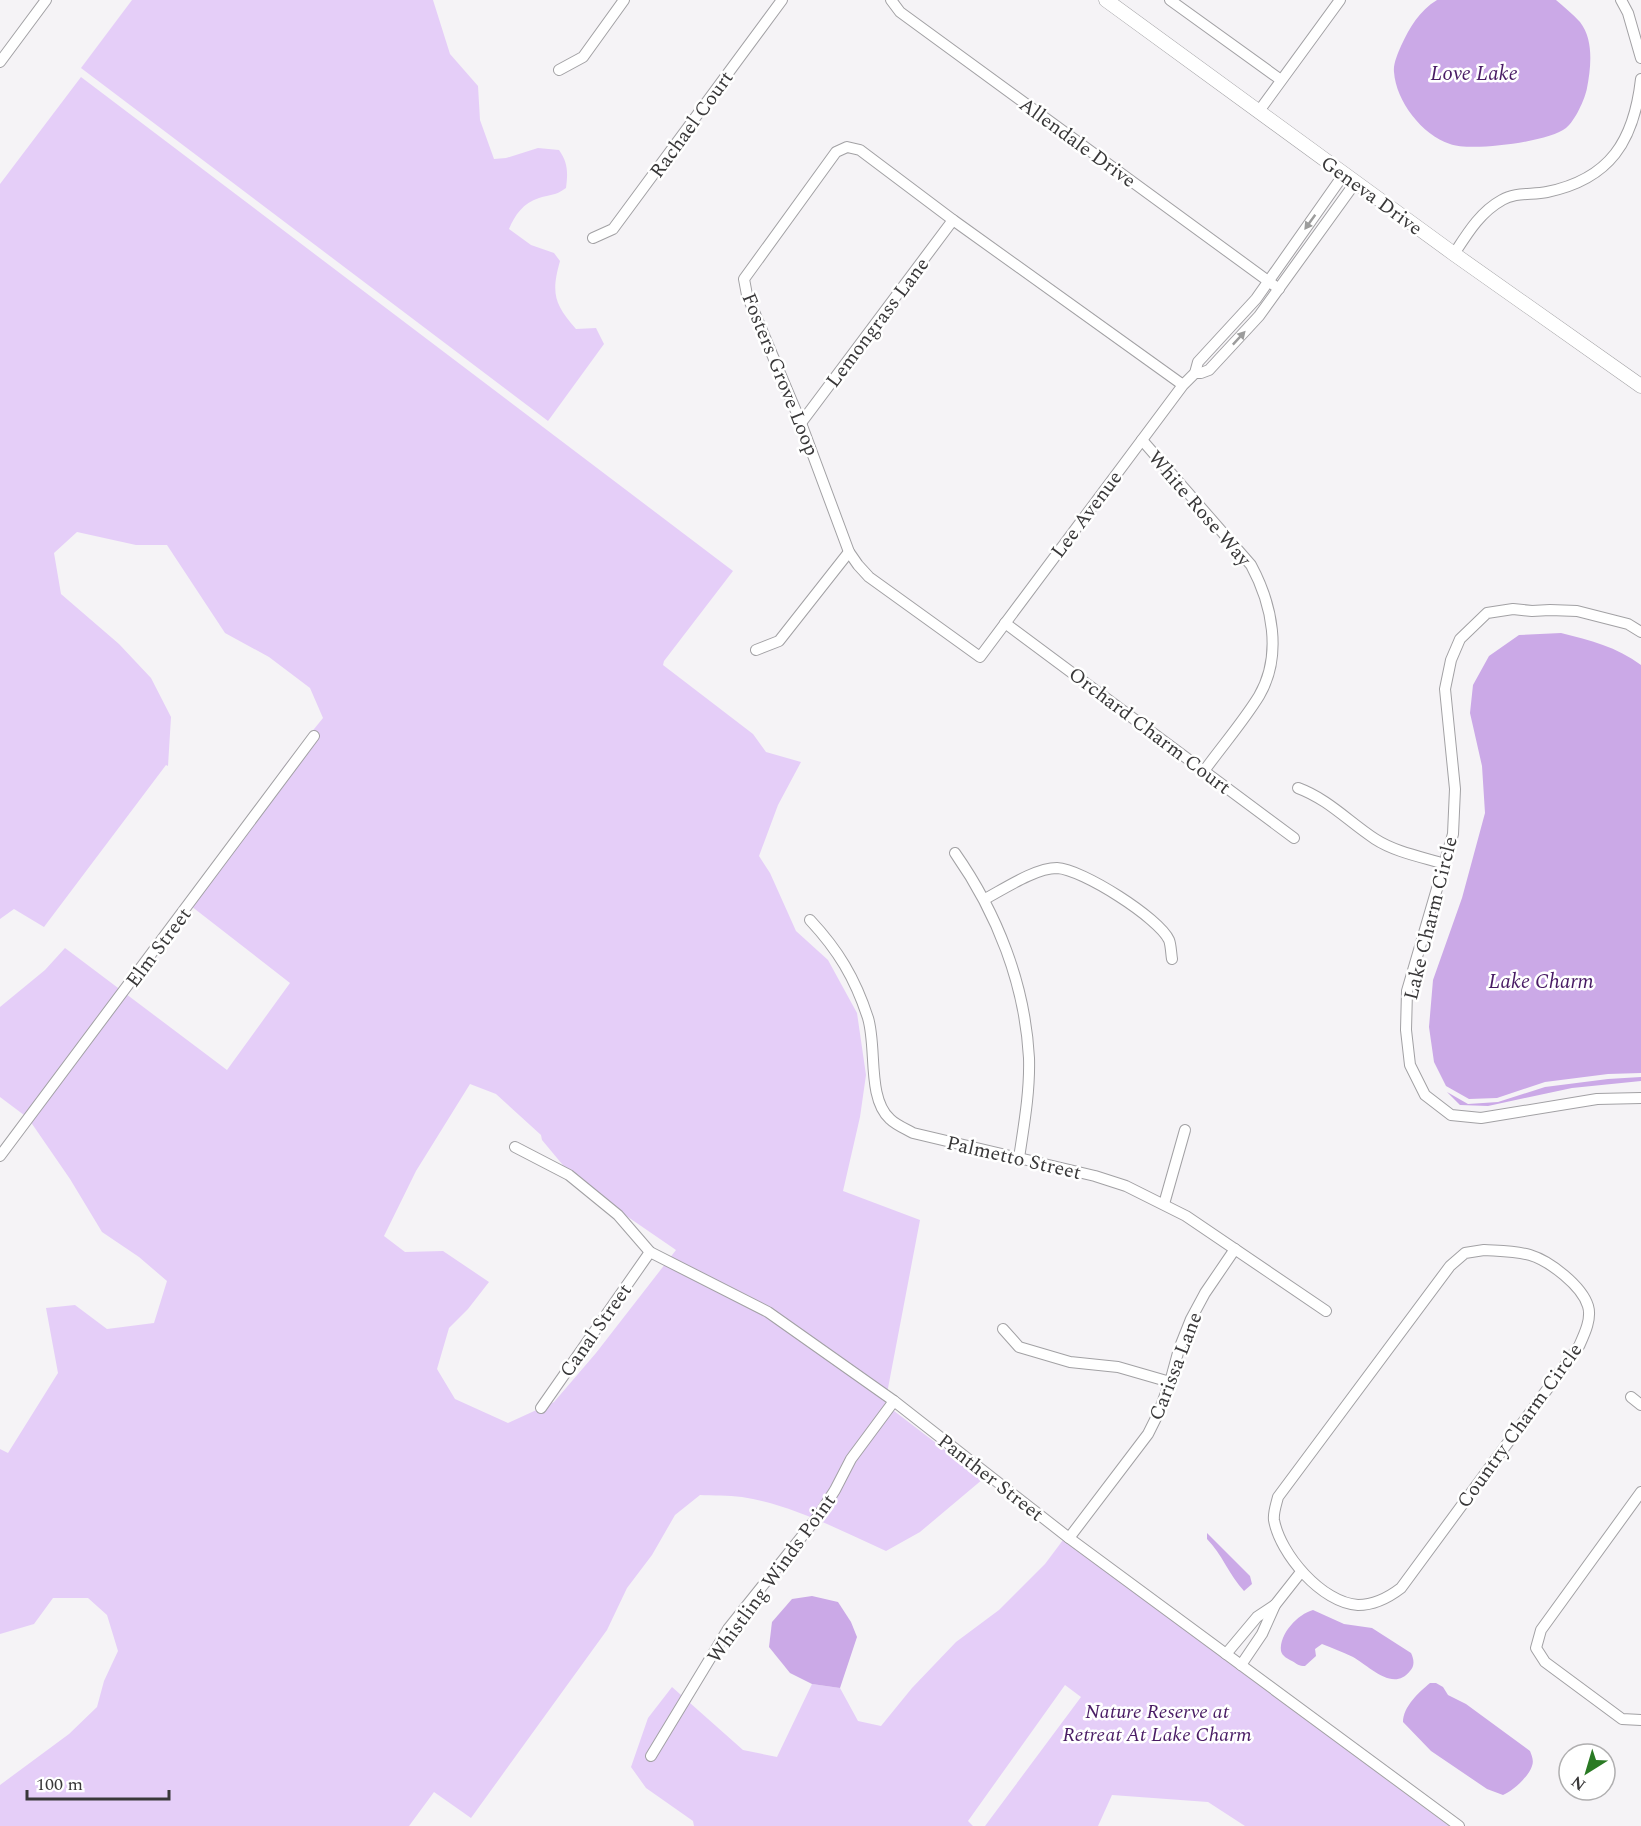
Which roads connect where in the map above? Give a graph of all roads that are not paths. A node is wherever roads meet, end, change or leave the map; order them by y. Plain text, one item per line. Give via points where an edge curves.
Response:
1 (46, 0) edge
2 (624, 0) edge
3 (783, 0) edge
4 (891, 0) edge
5 (1106, 0) edge
6 (1170, 0) edge
7 (1340, 0) edge
8 (1621, 0) edge
9 (1641, 58) edge
10 (0, 62) edge
11 (559, 70) dead end
12 (1641, 79) edge
13 (1281, 80) junction
14 (1259, 111) junction
15 (1350, 178) junction
16 (953, 220) junction
17 (592, 238) dead end
18 (1454, 254) junction
19 (1268, 281) junction
20 (1279, 289) junction
21 (1195, 372) junction
22 (1183, 385) junction
23 (1641, 386) edge
24 (801, 423) junction
25 (1142, 440) junction
26 (849, 552) junction
27 (1005, 623) junction
28 (1641, 632) edge
29 (756, 650) dead end
30 (981, 657) joint
31 (314, 736) dead end
32 (1204, 771) junction
33 (1298, 788) dead end
34 (1294, 838) dead end
35 (955, 853) dead end
36 (1445, 864) junction
37 (985, 899) junction
38 (810, 920) dead end
39 (1172, 959) dead end
40 (1641, 1098) edge
41 (1185, 1130) dead end
42 (515, 1147) dead end
43 (0, 1156) edge
44 (1019, 1158) junction
45 (1164, 1204) junction
46 (1235, 1249) junction
47 (650, 1252) junction
48 (1326, 1311) dead end
49 (1003, 1329) dead end
50 (1170, 1382) junction
51 (1631, 1397) dead end
52 (894, 1401) junction
53 (1641, 1405) edge
54 (541, 1408) dead end
55 (1641, 1492) edge
56 (1069, 1538) junction
57 (1301, 1572) junction
58 (1275, 1605) junction
59 (1250, 1624) junction
60 (1262, 1634) junction
61 (1226, 1654) junction
62 (1242, 1665) junction
63 (1641, 1720) edge
64 (651, 1756) dead end
65 (1459, 1826) edge

1 - 10 street
2 - 11 street via 583,57
3 - 17 street, Rachael Court via 613,229
4 - 19 street, Allendale Drive via 900,12
5 - 14 main road, Geneva Drive
6 - 13 street
7 - 13 street
8 - 9 street
12 - 18 street via 1639,98 1624,141 1600,170 1579,182 1546,192 1504,198 1490,207
13 - 14 street
14 - 15 main road, Geneva Drive
15 - 18 main road, Geneva Drive
15 -> 19 street, Lee Avenue
15 - 20 street, Lee Avenue
16 - 22 street, Fosters Grove Loop
16 - 24 street, Lemongrass Lane
16 - 24 street, Fosters Grove Loop via 860,150 847,147 836,152 744,279 747,295
18 - 23 main road, Geneva Drive
19 - 20 street, Allendale Drive
19 - 21 street, Lee Avenue via 1198,362
21 -> 20 street, Lee Avenue via 1209,370
21 - 22 street, Lee Avenue
22 - 25 street, Lee Avenue
24 - 26 street, Fosters Grove Loop
25 - 27 street, Lee Avenue
25 - 32 street, White Rose Way via 1251,565 1262,586 1272,622 1270,667 1259,696
26 - 29 street via 779,641
26 - 30 street, Fosters Grove Loop via 869,576
27 - 30 street, Lee Avenue
27 - 32 street, Orchard Charm Court
28 - 36 street, Lake Charm Circle via 1628,624 1577,611 1513,609 1487,613 1460,639 1445,689 1455,789 1453,834
31 - 43 street, Elm Street
32 - 34 street, Orchard Charm Court
33 - 36 street via 1322,799 1389,847
35 - 37 street
36 - 40 street, Lake Charm Circle via 1407,991 1410,1065 1425,1095 1451,1115 1481,1118 1597,1099
37 - 39 street via 1046,870 1084,875 1150,920 1169,940
37 - 44 street via 1013,971 1029,1057
38 - 44 street, Palmetto Street via 844,961 857,989 874,1048 875,1089 880,1106 890,1119 914,1133
41 - 45 street
42 - 47 street, Panther Street via 569,1175 618,1215
44 - 45 street, Palmetto Street via 1126,1186
45 - 46 street, Palmetto Street
46 - 48 street, Palmetto Street
46 - 50 street, Carissa Lane via 1191,1319
47 - 52 street, Panther Street via 768,1312
47 - 54 street, Canal Street
49 - 50 street via 1019,1347 1070,1362 1118,1367
50 - 56 street, Carissa Lane via 1148,1434
51 - 53 street
52 - 56 street, Panther Street
52 - 64 street, Whistling Winds Point via 851,1459 819,1515 728,1629
55 - 63 street via 1541,1630 1536,1648 1545,1662 1622,1719
56 - 61 street, Panther Street
57 - 57 street, Country Charm Circle via 1278,1537 1273,1517 1278,1497 1449,1266 1465,1253 1484,1250 1530,1255 1578,1288 1588,1308 1587,1327 1579,1346 1401,1588 1383,1601 1359,1605 1341,1601
57 - 58 street
58 - 59 street
58 - 60 street
59 - 60 street
59 - 61 street
60 - 62 street
61 - 62 street, Panther Street
62 - 65 street, Panther Street

